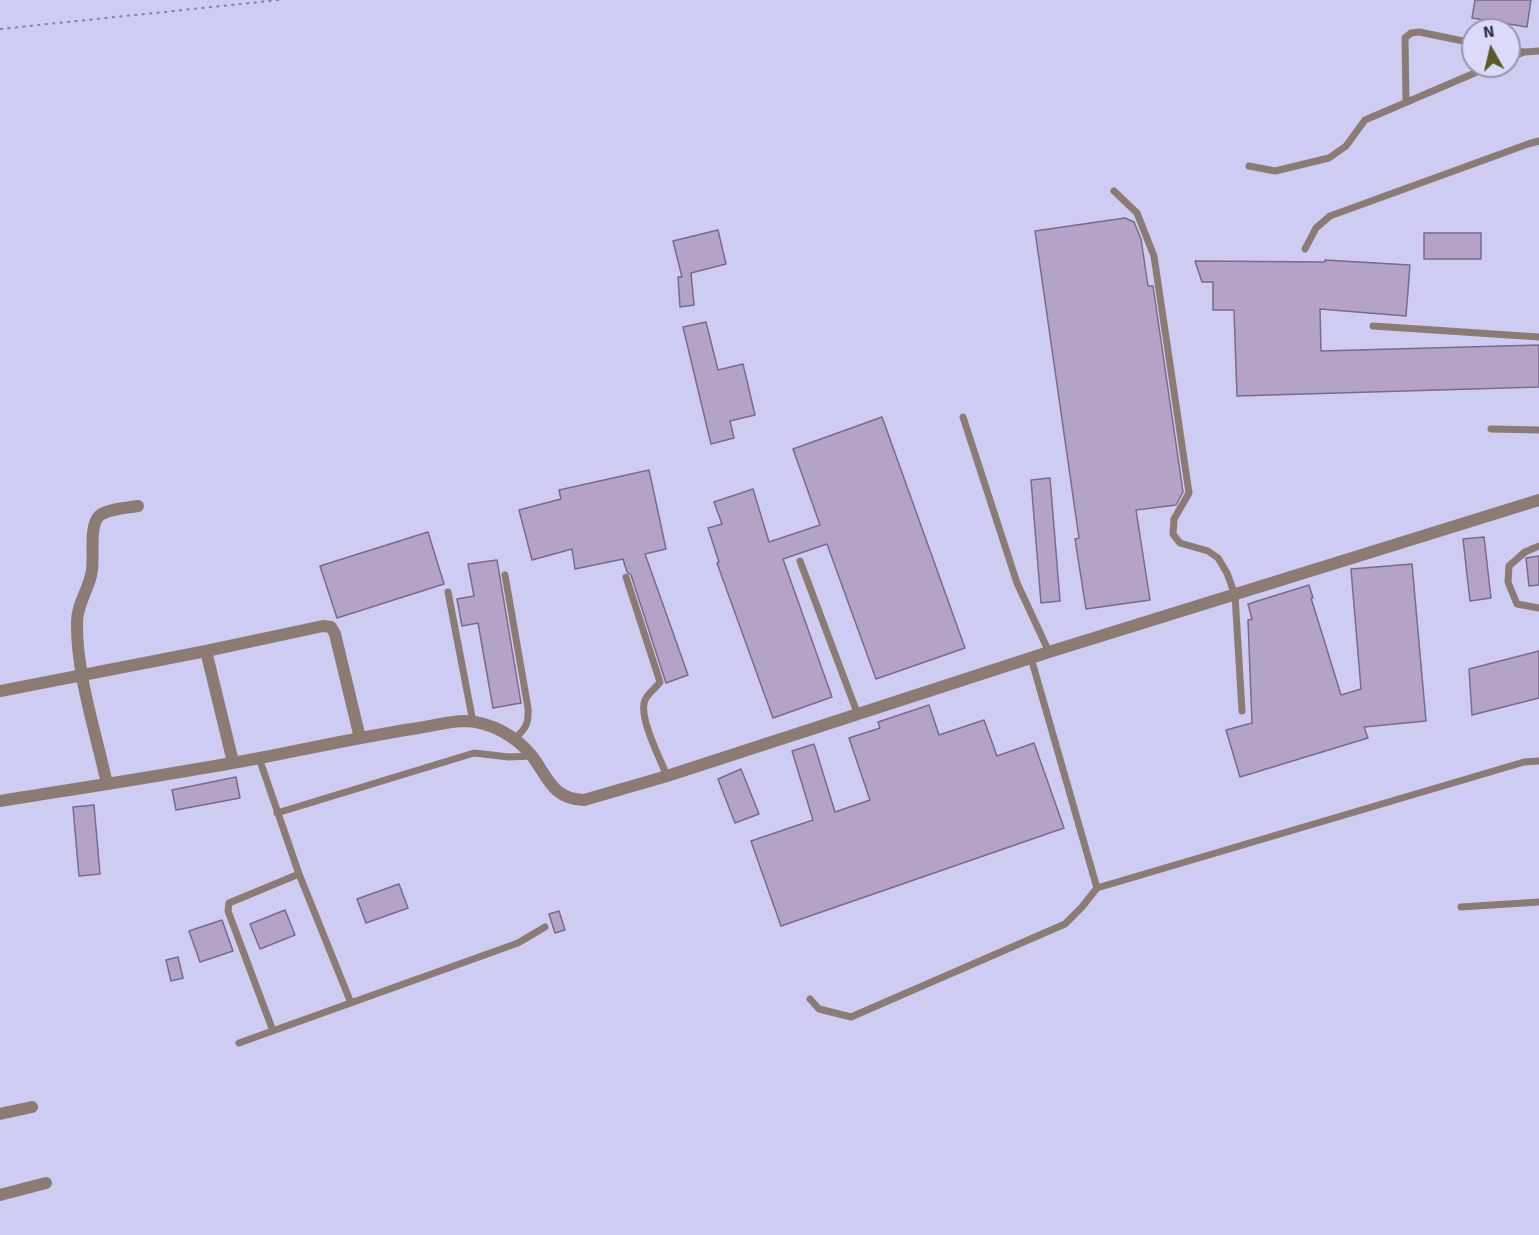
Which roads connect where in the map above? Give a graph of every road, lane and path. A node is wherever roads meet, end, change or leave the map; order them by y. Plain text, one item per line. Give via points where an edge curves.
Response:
1 (279, 0) edge
2 (0, 29) edge
3 (1461, 41) edge
4 (1539, 51) edge
5 (1521, 52) edge
6 (1524, 52) junction
7 (1521, 53) edge
8 (1462, 78) edge
9 (1406, 101) junction
10 (1539, 141) edge
11 (1248, 166) dead end
12 (1114, 191) dead end
13 (1305, 249) dead end
14 (1373, 326) dead end
15 (1539, 337) edge
16 (963, 417) dead end
17 (1491, 429) dead end
18 (1539, 430) edge
19 (1539, 500) edge
20 (138, 506) dead end
21 (1539, 546) edge
22 (800, 561) dead end
23 (505, 575) dead end
24 (626, 577) dead end
25 (448, 592) dead end
26 (1235, 595) junction
27 (1539, 609) edge
28 (206, 651) junction
29 (1049, 652) junction
30 (1031, 658) junction
31 (82, 675) junction
32 (0, 691) edge
33 (1242, 711) dead end
34 (858, 715) junction
35 (473, 723) junction
36 (360, 738) junction
37 (514, 739) junction
38 (532, 756) junction
39 (259, 758) junction
40 (1539, 760) edge
41 (233, 762) junction
42 (667, 776) junction
43 (107, 784) junction
44 (0, 801) edge
45 (277, 813) junction
46 (299, 874) junction
47 (1097, 888) junction
48 (1539, 902) edge
49 (1461, 907) dead end
50 (545, 927) dead end
51 (810, 999) dead end
52 (351, 1003) junction
53 (273, 1031) junction
54 (239, 1043) dead end
55 (32, 1107) dead end
56 (0, 1114) edge
57 (46, 1183) dead end
58 (0, 1195) edge

1 - 2 path
3 - 9 lane via 1419,32 1405,38
4 - 6 lane
5 - 6 lane
6 - 7 lane
8 - 9 lane
9 - 11 lane via 1365,120 1346,146 1329,158 1275,171
10 - 13 lane via 1330,216 1316,228
12 - 26 lane via 1137,213 1154,256 1189,493 1174,519 1173,534 1180,543 1218,558
14 - 15 lane
16 - 29 lane via 1017,583
17 - 18 lane
19 - 26 street
20 - 31 street via 101,514 93,528 92,573 76,622
21 - 27 lane via 1509,566 1508,582 1517,604
22 - 34 lane
23 - 37 lane via 529,723
24 - 42 lane via 660,682 646,696 642,708
25 - 35 lane
26 - 29 street
26 - 33 lane
28 - 31 street
28 - 36 street via 331,627
28 - 41 street
29 - 30 street
30 - 34 street
30 - 47 lane
31 - 32 street
31 - 43 street
34 - 42 street
35 - 36 street via 465,721
35 - 37 street via 492,726
36 - 39 street
37 - 38 street
38 - 42 street via 542,775 559,793 573,799 584,800
38 - 45 lane via 474,753
39 - 41 street
39 - 45 lane
40 - 47 lane
41 - 43 street
43 - 44 street
45 - 46 lane
46 - 52 lane
46 - 53 lane via 229,903 228,911
47 - 51 lane via 1065,924 850,1017 819,1009
48 - 49 lane
50 - 52 lane via 518,943
52 - 53 lane
53 - 54 lane
55 - 56 street
57 - 58 street

